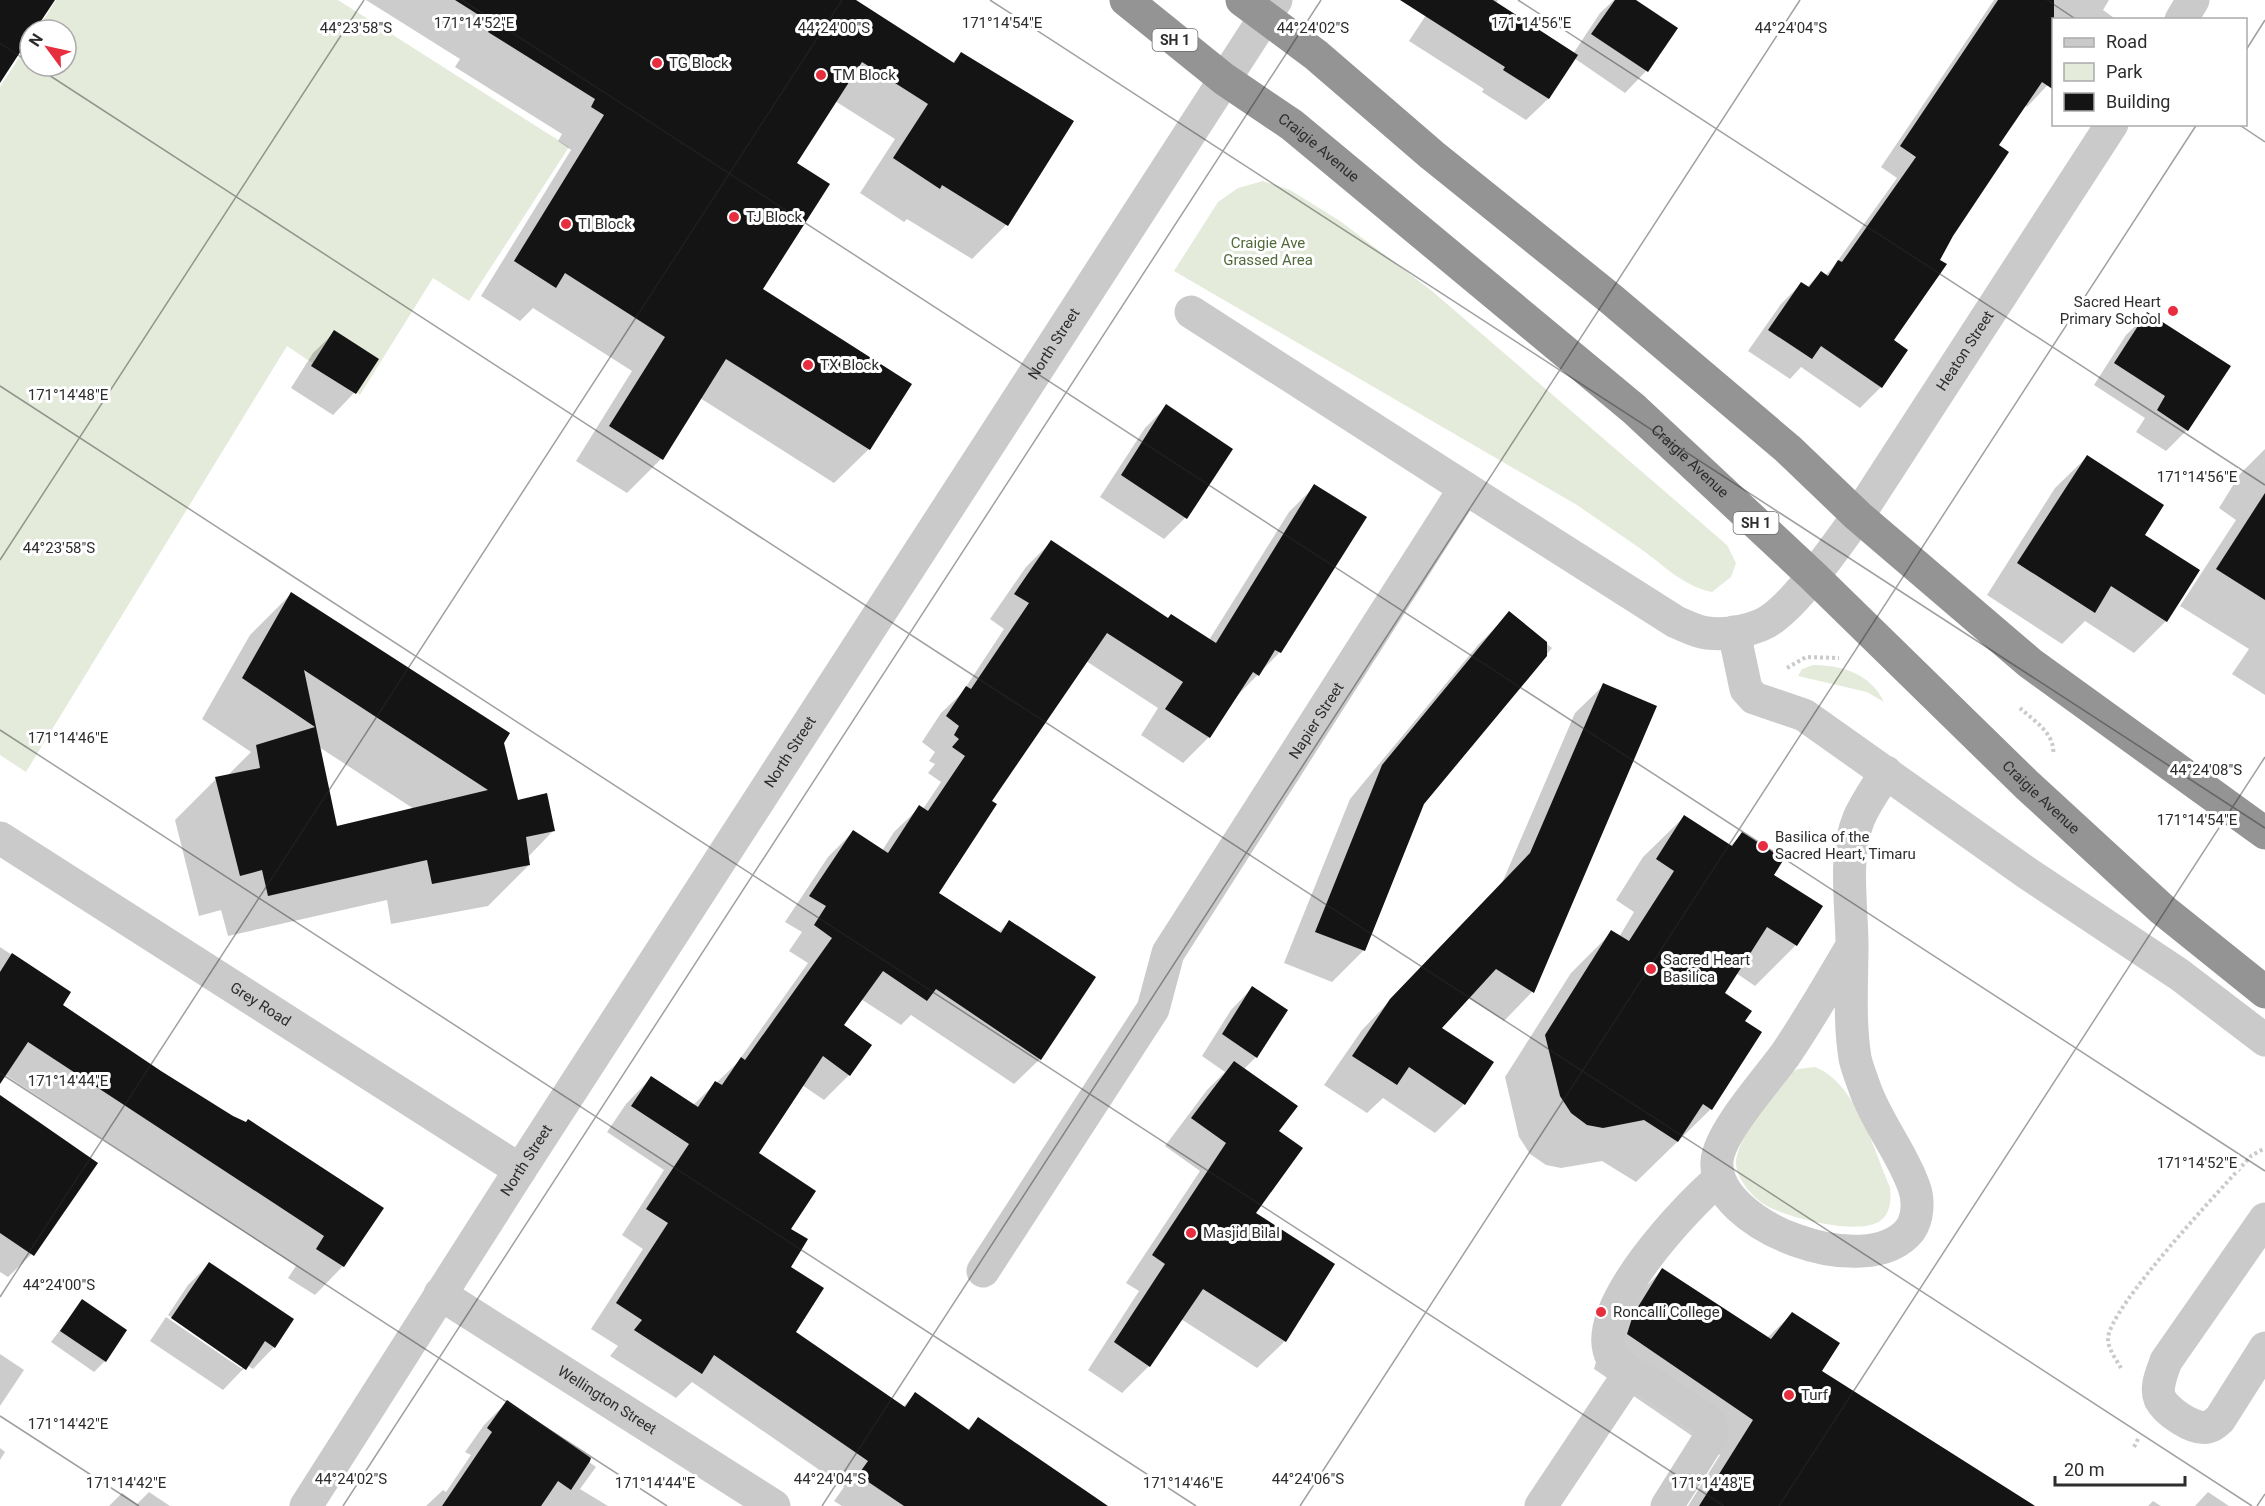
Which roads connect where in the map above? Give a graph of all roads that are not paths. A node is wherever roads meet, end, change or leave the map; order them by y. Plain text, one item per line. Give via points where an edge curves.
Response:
1 (1126, 0) edge
2 (2193, 0) edge
3 (1261, 6) edge
4 (2182, 18) edge
5 (1224, 80) junction
6 (2111, 126) edge
7 (1191, 312) dead end
8 (1465, 488) junction
9 (1858, 516) junction
10 (1813, 576) junction
11 (1734, 632) junction
12 (1886, 772) junction
13 (2265, 833) edge
14 (0, 838) edge
15 (1852, 946) junction
16 (2265, 992) edge
17 (2265, 1040) edge
18 (520, 1170) junction
19 (1718, 1180) junction
20 (2265, 1219) edge
21 (983, 1271) dead end
22 (440, 1294) junction
23 (2265, 1348) edge
24 (1634, 1375) junction
25 (306, 1506) edge
26 (774, 1506) edge
27 (1541, 1506) edge
28 (1667, 1506) edge

1 - 5 highway, SH 1
2 - 4 street
3 - 5 street, North Street
3 - 9 highway via 1432,155 1788,449
5 - 10 highway, Craigie Avenue / SH 1 via 1292,125 1634,409
5 - 18 street, North Street
6 - 9 street, Heaton Street
7 - 8 street
8 - 11 street via 1676,622 1705,633
8 - 21 street, Napier Street via 1168,953 1153,1009
9 - 10 street, Heaton Street
9 - 13 highway via 2030,663
10 - 11 street via 1763,624
10 - 16 highway, Craigie Avenue / SH 1 via 2104,856 2163,910
11 - 12 street via 1746,689 1754,698 1804,715
12 - 15 street via 1858,819 1851,856
12 - 17 street via 2180,975
14 - 18 street, Grey Road
15 - 19 street via 1786,1054 1724,1138 1716,1163
15 - 19 street via 1855,1059 1865,1090 1914,1188 1918,1210 1910,1230 1874,1251 1840,1252 1802,1244 1769,1229 1736,1203
18 - 22 street, North Street
19 - 24 street via 1661,1236 1629,1282 1611,1323 1608,1349 1616,1364
20 - 23 street via 2166,1361 2158,1384 2160,1398 2167,1408 2197,1428 2209,1427 2220,1419
22 - 25 street, North Street
22 - 26 street, Wellington Street
24 - 27 street via 1623,1383
24 - 28 street via 1711,1426 1711,1436

